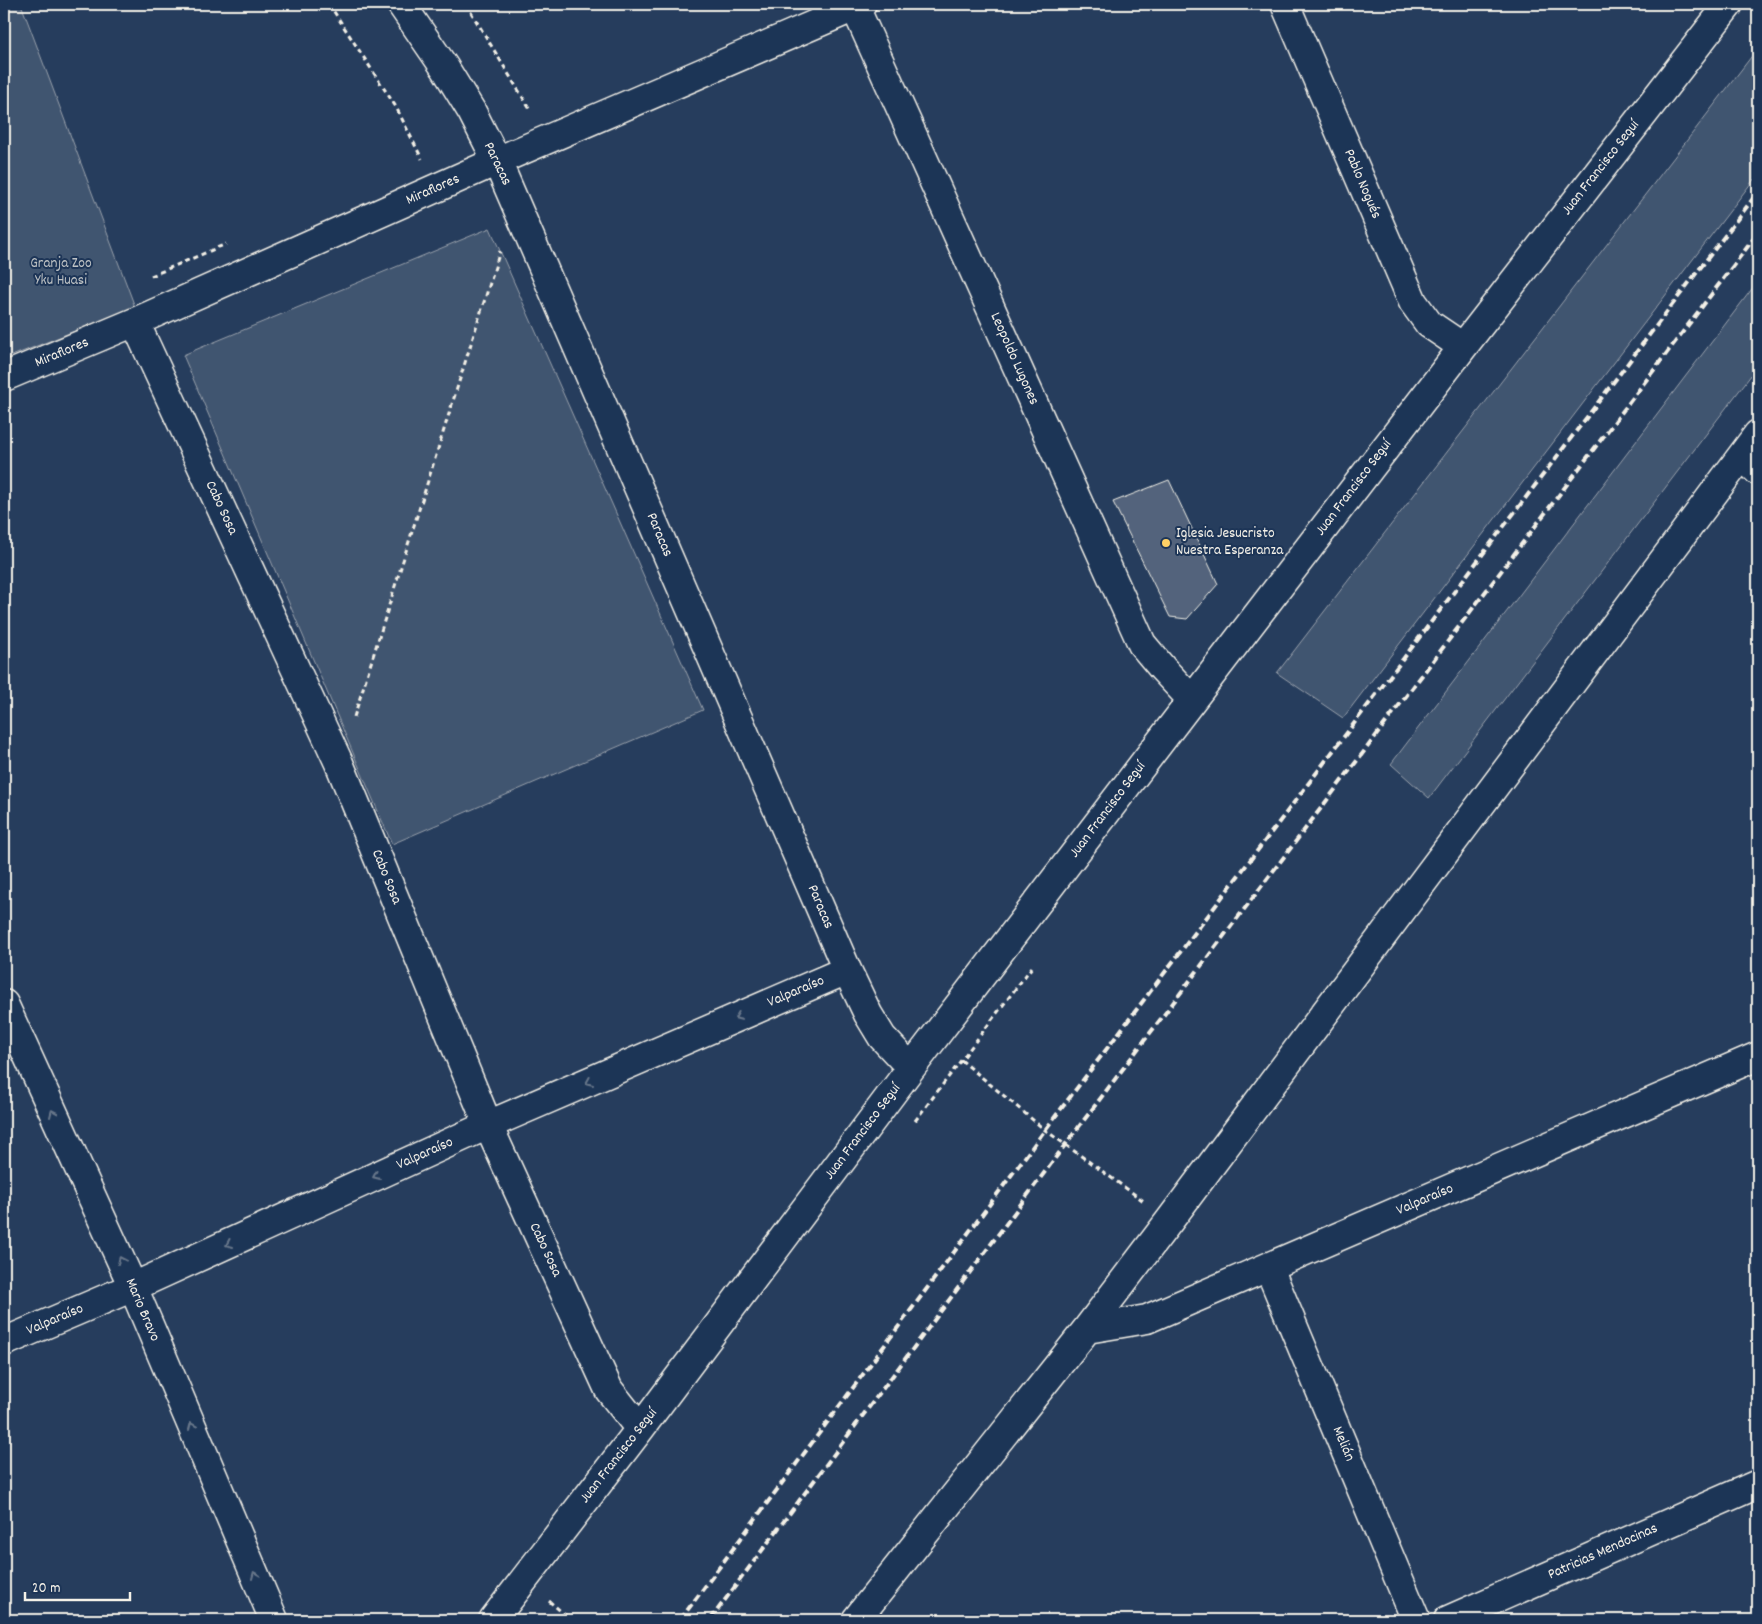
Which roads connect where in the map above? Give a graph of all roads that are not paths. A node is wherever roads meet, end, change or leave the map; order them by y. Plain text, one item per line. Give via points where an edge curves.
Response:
1 (401, 4) edge
2 (1285, 4) edge
3 (1729, 4) edge
4 (858, 5) edge
5 (497, 161) junction
6 (135, 322) junction
7 (1462, 347) junction
8 (4, 377) edge
9 (1758, 434) edge
10 (1750, 464) edge
11 (1192, 700) junction
12 (847, 970) junction
13 (4, 1004) edge
14 (1758, 1056) edge
15 (911, 1068) junction
16 (488, 1125) junction
17 (1269, 1268) junction
18 (133, 1287) junction
19 (1087, 1329) junction
20 (4, 1342) edge
21 (640, 1429) junction
22 (1758, 1484) edge
23 (274, 1620) edge
24 (493, 1620) edge
25 (856, 1620) edge
26 (1416, 1620) edge
27 (1448, 1620) edge

1 - 5 street, Paracas via 459,90
2 - 7 street, Pablo Nogués via 1413,302 1430,324
3 - 7 street, Juan Francisco Seguí
4 - 5 street, Miraflores
4 - 11 street, Leopoldo Lugones via 1142,644
5 - 6 street, Miraflores
5 - 12 street, Paracas
6 - 8 street, Miraflores
6 - 16 street, Cabo Sosa via 339,763
7 - 11 street, Juan Francisco Seguí
9 - 10 street
10 - 19 street
11 - 15 street, Juan Francisco Seguí
12 - 15 street, Paracas via 882,1037
12 -> 16 street, Valparaíso
18 -> 13 street, Mario Bravo
14 - 17 street, Valparaíso
15 - 21 street, Juan Francisco Seguí
16 -> 18 street, Valparaíso
16 - 21 street, Cabo Sosa via 609,1390
17 - 19 street, Valparaíso via 1147,1319
17 - 26 street, Melián
18 - 20 street, Valparaíso
23 -> 18 street, Mario Bravo
19 - 25 street
21 - 24 street, Juan Francisco Seguí
22 - 27 street, Patricias Mendocinas

